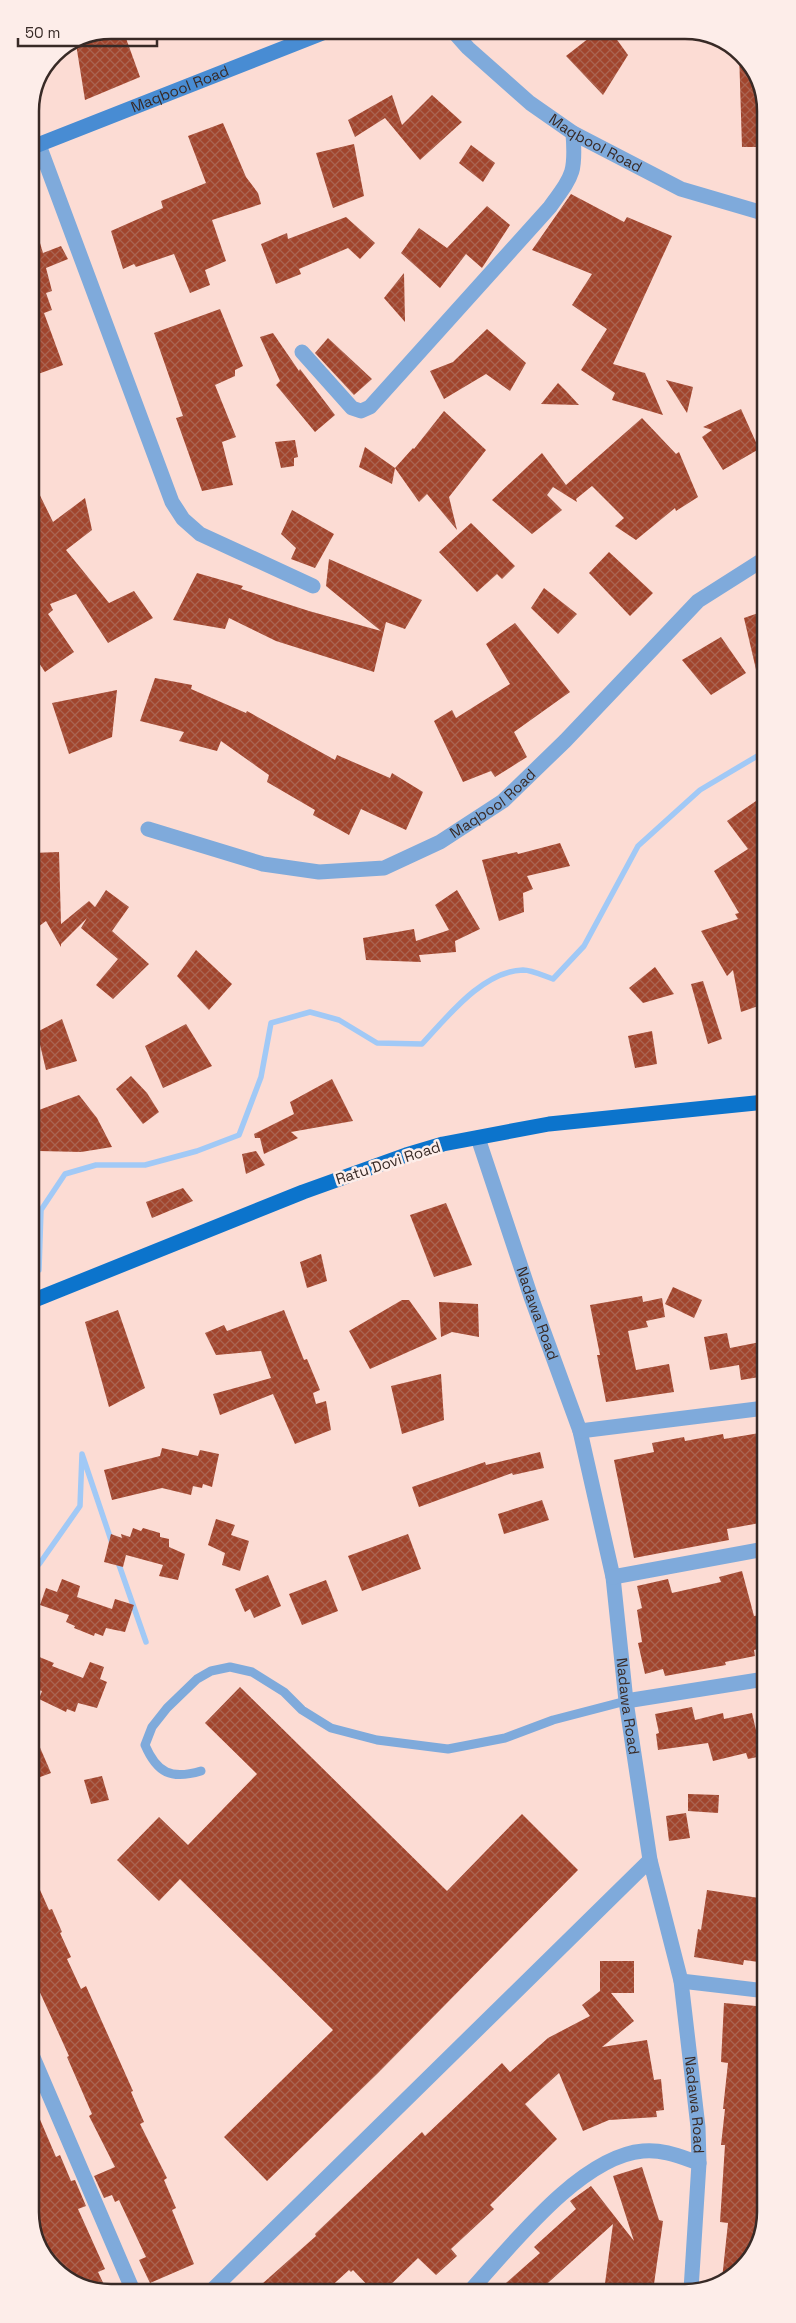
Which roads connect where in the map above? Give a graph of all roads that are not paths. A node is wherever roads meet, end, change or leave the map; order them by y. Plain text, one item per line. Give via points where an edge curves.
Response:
1 (307, 39) edge
2 (460, 39) edge
3 (573, 133) junction
4 (39, 145) edge
5 (39, 157) edge
6 (757, 211) edge
7 (302, 352) dead end
8 (757, 563) edge
9 (313, 586) dead end
10 (148, 829) dead end
11 (757, 1103) edge
12 (478, 1138) junction
13 (39, 1297) edge
14 (757, 1409) edge
15 (580, 1431) junction
16 (757, 1550) edge
17 (613, 1576) junction
18 (757, 1680) edge
19 (626, 1701) junction
20 (201, 1771) dead end
21 (650, 1860) junction
22 (681, 1981) junction
23 (757, 1990) edge
24 (39, 2071) edge
25 (699, 2163) junction
26 (130, 2284) edge
27 (218, 2284) edge
28 (477, 2284) edge
29 (690, 2284) edge

1 - 4 street, Maqbool Road
2 - 3 street, Maqbool Road via 530,103
3 - 6 street, Maqbool Road via 681,190
3 - 7 street via 575,164 550,207 370,408 361,411 352,408
5 - 9 street via 172,502 183,519 200,534
8 - 10 street, Maqbool Road via 698,601 503,802 440,842 384,868 319,872 263,864
11 - 12 main road, Ratu Dovi Road via 549,1124
12 - 13 main road, Ratu Dovi Road via 424,1149 350,1175
12 - 15 street, Nadawa Road
14 - 15 street
15 - 17 street, Nadawa Road
16 - 17 street
17 - 19 street, Nadawa Road
18 - 19 street
19 - 20 lane via 553,1720 505,1738 448,1749 377,1740 331,1728 252,1672 230,1667 211,1671 197,1680 167,1708 152,1727 145,1745 152,1761 167,1774 181,1776
19 - 21 street, Nadawa Road
21 - 22 street, Nadawa Road
21 - 27 street
22 - 23 street
22 - 25 street, Nadawa Road via 698,2127
24 - 26 street
25 - 28 street via 663,2151 643,2151 602,2163 537,2218
25 - 29 street, Nadawa Road

